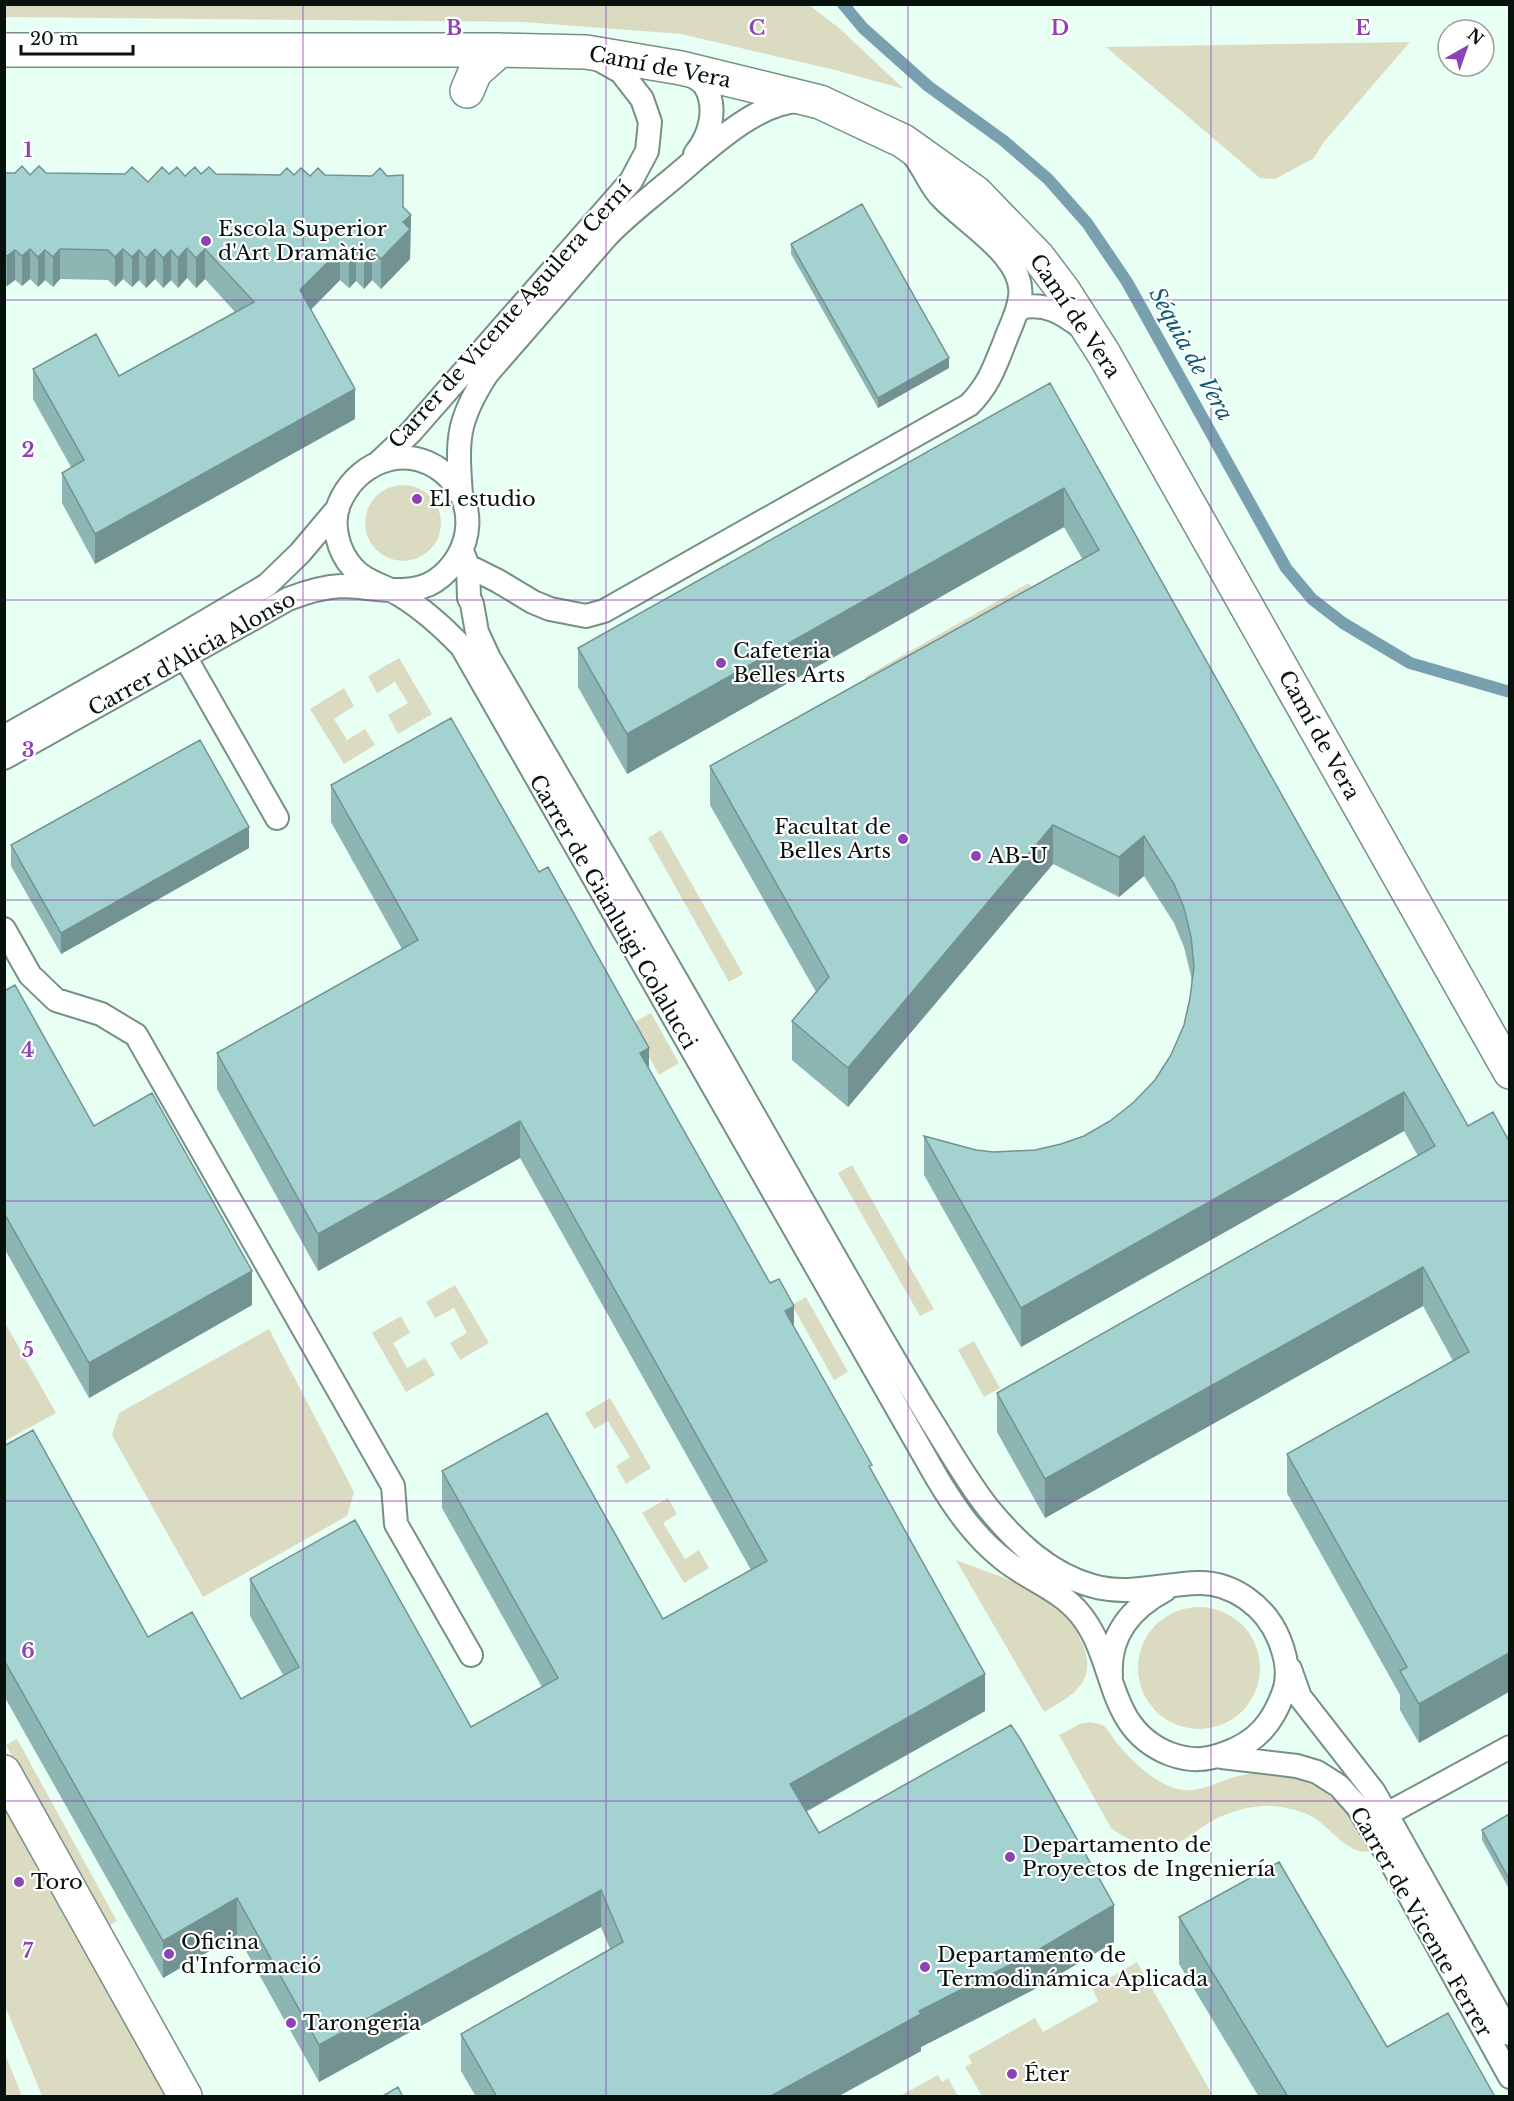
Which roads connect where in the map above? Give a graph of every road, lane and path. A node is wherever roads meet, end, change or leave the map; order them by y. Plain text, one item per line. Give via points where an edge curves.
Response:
1 (4, 50) edge
2 (500, 50) junction
3 (586, 52) junction
4 (681, 68) junction
5 (467, 91) dead end
6 (820, 102) junction
7 (903, 141) junction
8 (676, 176) junction
9 (1016, 313) junction
10 (1104, 354) junction
11 (378, 463) junction
12 (462, 496) junction
13 (338, 507) junction
14 (465, 558) junction
15 (498, 580) junction
16 (389, 589) junction
17 (469, 598) junction
18 (184, 655) junction
19 (4, 736) edge
20 (4, 758) edge
21 (277, 818) dead end
22 (4, 929) edge
23 (1509, 1072) edge
24 (1171, 1587) junction
25 (1285, 1653) junction
26 (471, 1655) dead end
27 (1113, 1690) junction
28 (1509, 1747) edge
29 (1217, 1757) junction
30 (4, 1772) edge
31 (1377, 1820) junction
32 (1509, 2034) edge
33 (1509, 2077) edge
34 (185, 2097) edge

1 - 2 street, Camí de Vera
2 - 3 street, Camí de Vera
2 - 5 street via 475,72
3 - 4 street, Camí de Vera
3 - 11 lane, Carrer de Vicente Aguilera Cerní via 621,72 642,99 650,122 647,151 631,181 411,432
4 - 6 street, Camí de Vera
4 - 8 lane, Carrer de Vicente Aguilera Cerní via 704,84 711,104 711,125 700,147
6 - 7 street, Camí de Vera
6 - 8 lane, Carrer de Vicente Aguilera Cerní via 781,103 750,118
7 - 9 lane via 942,198 1013,266 1020,287
7 - 10 street, Camí de Vera via 976,193 1010,226 1063,290
8 - 12 lane, Carrer de Vicente Aguilera Cerní via 607,236 487,374 461,425 458,452
9 - 10 lane via 1034,305 1057,310 1083,329
9 - 15 lane via 982,392 969,405 604,611 586,616 550,609
10 - 23 street, Camí de Vera
11 - 12 lane via 397,458 435,467
11 - 13 lane via 360,473 346,488
12 - 14 lane via 467,514
13 - 16 lane via 336,529 352,568
13 - 19 lane, Carrer d'Alicia Alonso via 267,585
14 - 15 lane
14 - 16 lane via 432,583 411,590
14 - 17 lane
15 - 17 lane via 486,576 479,579
16 - 18 lane, Carrer d'Alicia Alonso via 342,586 306,592
16 - 27 lane, Carrer de Gianluigi Colalucci via 420,608 462,647 960,1515 1002,1558 1053,1590 1081,1615 1094,1634
17 - 24 lane via 477,632 489,658 899,1369 983,1502 1036,1557 1067,1576 1096,1587 1130,1591
18 - 20 lane, Carrer d'Alicia Alonso
18 - 21 lane
22 - 26 lane via 30,975 56,1000 101,1014 136,1035 393,1486 396,1524
24 - 25 lane via 1201,1583 1230,1588 1255,1604 1274,1626
24 - 27 lane via 1145,1600 1125,1622 1113,1649
25 - 29 lane via 1287,1685 1278,1709 1263,1731 1242,1747
25 - 31 lane, Carrer de Vicente Ferrer via 1300,1697 1374,1792
27 - 29 lane via 1123,1715 1140,1736 1163,1751 1188,1760
28 - 31 lane
29 - 31 lane, Carrer de Vicente Ferrer via 1317,1772
30 - 34 street
31 - 32 lane, Carrer de Vicente Ferrer
31 - 33 lane, Carrer de Vicente Ferrer

